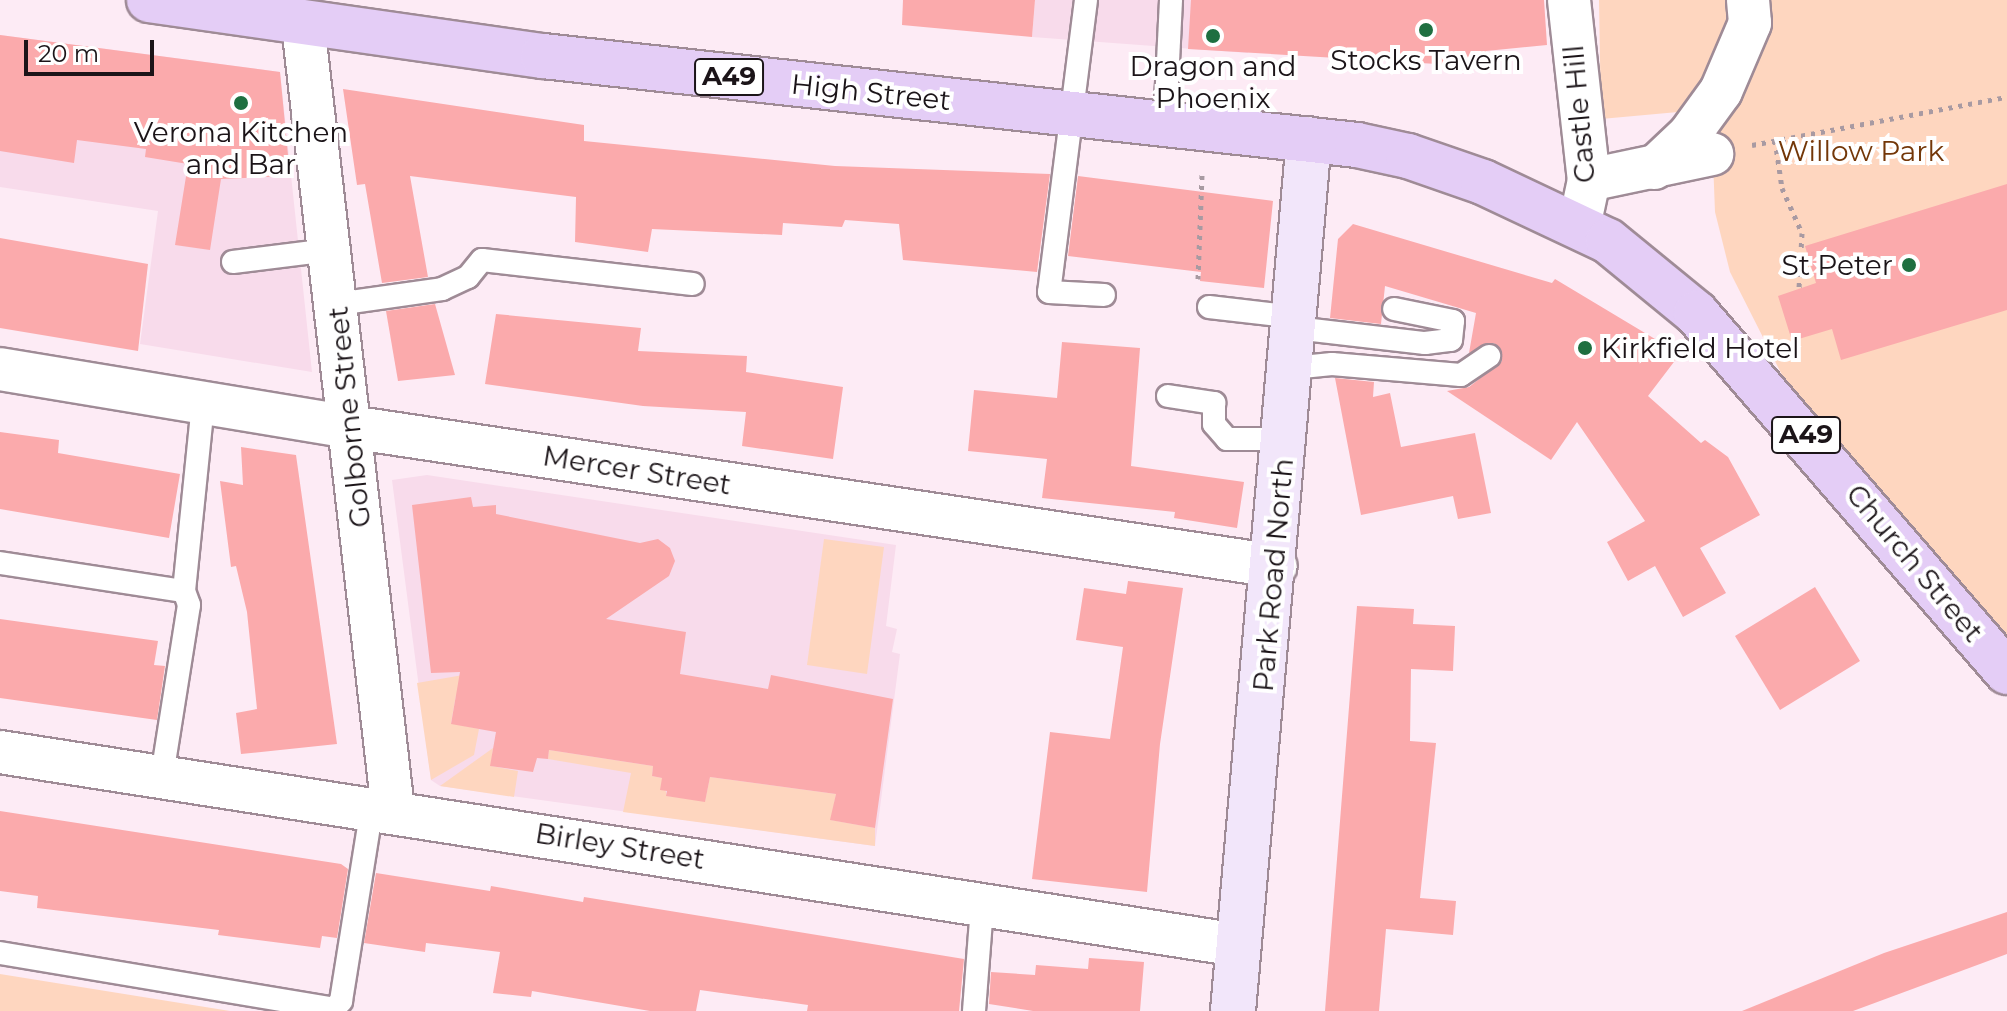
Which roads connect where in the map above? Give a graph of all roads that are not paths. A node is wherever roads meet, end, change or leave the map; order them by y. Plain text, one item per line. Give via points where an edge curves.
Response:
1 (149, 0) edge
2 (1086, 0) edge
3 (1171, 0) edge
4 (1569, 0) edge
5 (1748, 0) edge
6 (301, 12) edge
7 (1070, 114) junction
8 (1165, 123) junction
9 (1309, 139) junction
10 (1712, 154) road end
11 (1654, 168) junction
12 (1589, 180) junction
13 (1579, 227) junction
14 (329, 250) junction
15 (233, 262) dead end
16 (693, 284) dead end
17 (1104, 295) dead end
18 (337, 304) junction
19 (1209, 307) road end
20 (1394, 309) dead end
21 (1294, 337) junction
22 (1489, 356) dead end
23 (0, 369) edge
24 (1168, 396) dead end
25 (203, 403) junction
26 (350, 427) junction
27 (1285, 439) junction
28 (0, 563) edge
29 (1276, 566) junction
30 (184, 591) junction
31 (2007, 672) edge
32 (0, 752) edge
33 (162, 776) junction
34 (382, 808) junction
35 (982, 906) junction
36 (1238, 945) junction
37 (0, 953) edge
38 (974, 1011) edge
39 (1233, 1011) edge

1 - 6 main road, High Street / A49
2 - 7 lane
3 - 8 lane
4 - 12 street, Castle Hill
5 - 11 street via 1750,23 1721,91 1689,135
6 - 7 main road, High Street / A49
6 - 14 street, Golborne Street
7 - 8 main road, High Street / A49
7 - 17 lane via 1049,292
8 - 9 main road, High Street / A49
9 - 13 main road, High Street / A49 via 1408,156 1519,197
9 - 21 street, Park Road North
10 - 11 street
11 - 12 street
12 - 13 street, Castle Hill
13 - 31 main road, Church Street / A49 via 1641,264 1696,313
14 - 15 lane
14 - 18 street, Golborne Street
16 - 18 lane via 482,260 468,277 442,289
18 - 26 street, Golborne Street
19 - 21 lane
20 - 21 lane via 1453,321 1451,340
21 - 22 lane via 1332,364 1461,375
21 - 27 street, Park Road North
23 - 25 street, Mercer Street
24 - 27 lane via 1214,403 1214,424 1227,439
25 - 26 street, Mercer Street
25 - 30 lane
26 - 29 street, Mercer Street
26 - 34 street, Golborne Street
27 - 29 street, Park Road North
28 - 30 lane
29 - 36 street, Park Road North
30 - 33 lane via 189,605
32 - 33 street, Birley Street
33 - 34 street, Birley Street
34 - 35 street, Birley Street
34 - 37 lane via 341,1001 334,1009
35 - 36 street, Birley Street
35 - 38 lane
36 - 39 street, Park Road North

